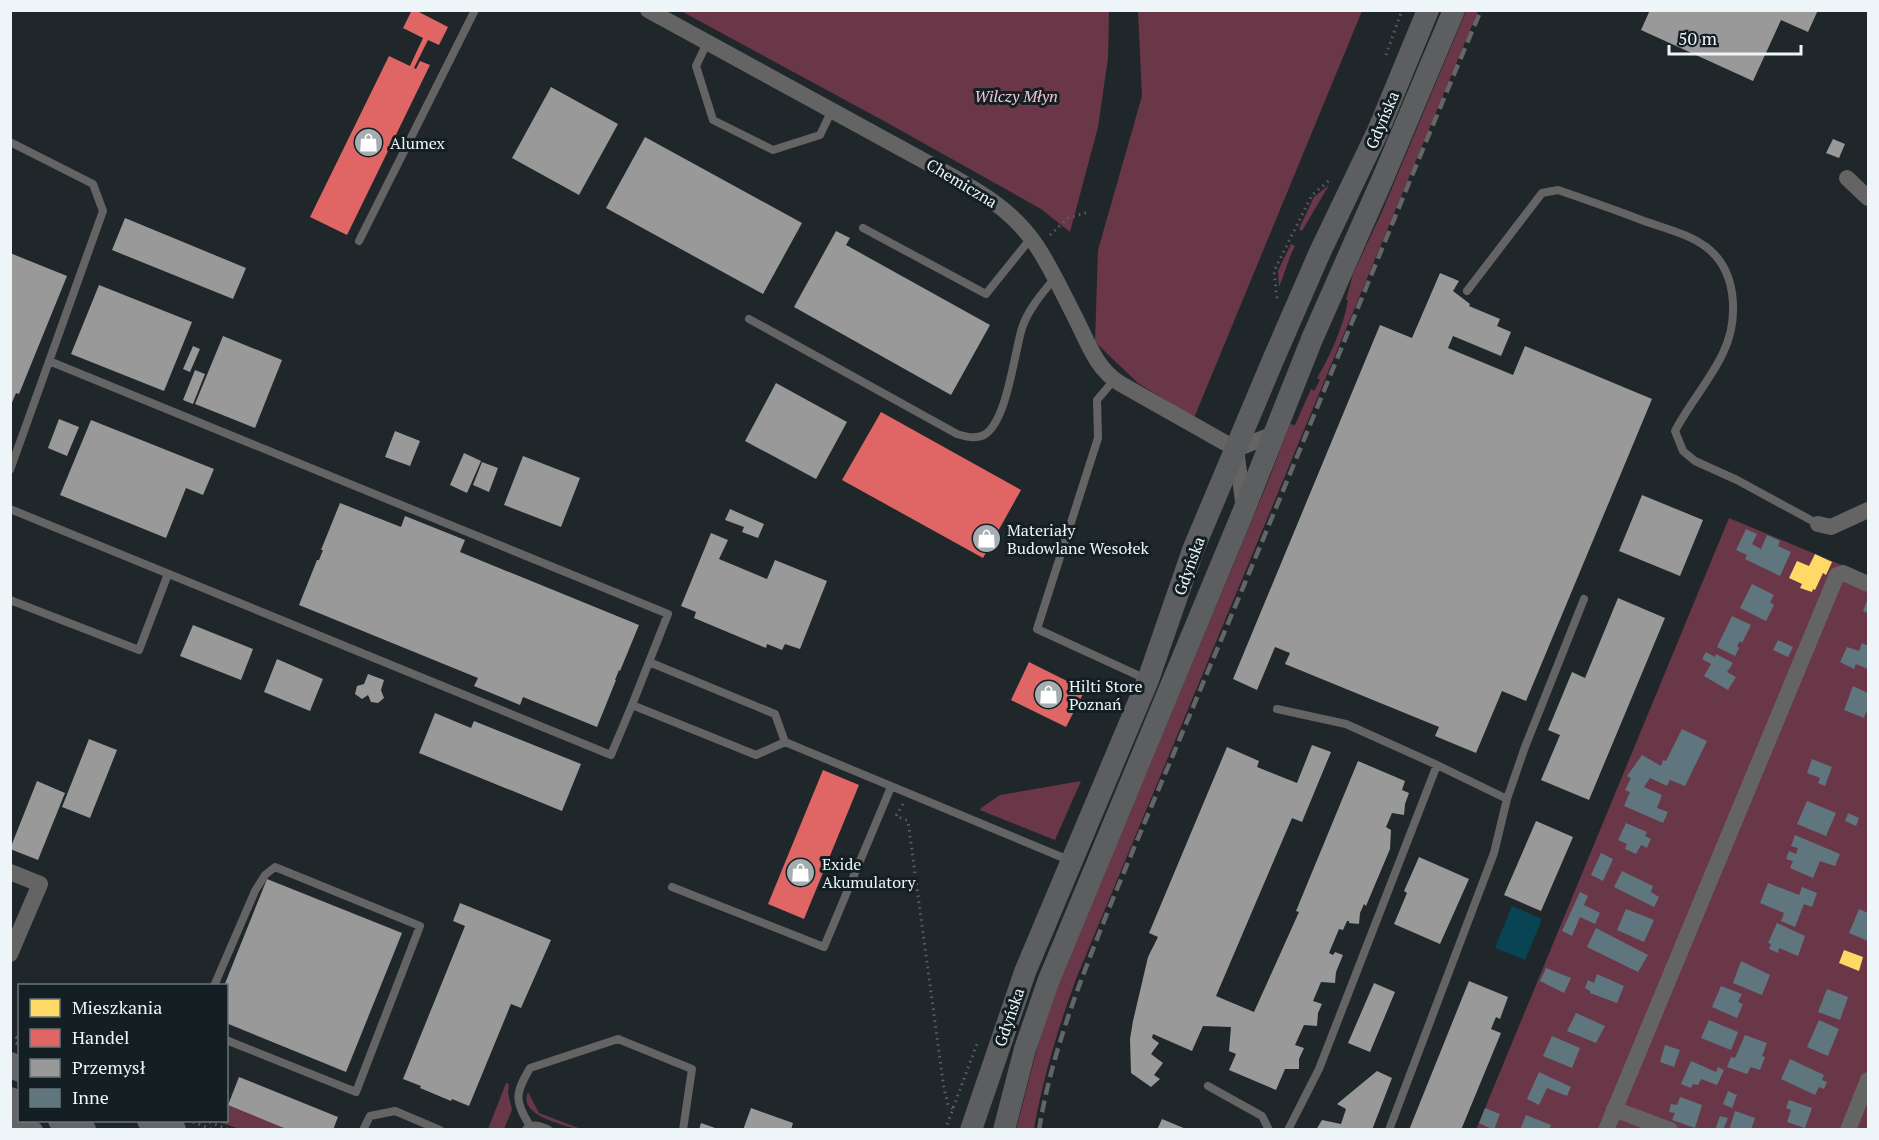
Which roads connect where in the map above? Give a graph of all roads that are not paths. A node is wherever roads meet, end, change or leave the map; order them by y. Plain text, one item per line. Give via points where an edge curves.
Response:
1 (476, 10) edge
2 (648, 10) edge
3 (1428, 10) edge
4 (1454, 10) edge
5 (707, 43) junction
6 (832, 110) junction
7 (10, 142) edge
8 (1847, 178) dead end
9 (1869, 198) edge
10 (863, 228) dead end
11 (359, 241) dead end
12 (1034, 242) junction
13 (1054, 278) junction
14 (1467, 291) dead end
15 (749, 319) dead end
16 (49, 361) junction
17 (1114, 380) junction
18 (1274, 434) junction
19 (1236, 449) junction
20 (10, 470) edge
21 (10, 509) edge
22 (1244, 510) junction
23 (1869, 510) edge
24 (1818, 524) joint
25 (168, 574) junction
26 (1869, 584) edge
27 (1584, 599) dead end
28 (10, 600) edge
29 (649, 662) junction
30 (1148, 680) junction
31 (632, 705) junction
32 (1277, 709) dead end
33 (785, 742) junction
34 (1437, 765) junction
35 (891, 787) junction
36 (1507, 799) junction
37 (1071, 861) junction
38 (10, 872) edge
39 (672, 887) dead end
40 (10, 954) edge
41 (215, 984) edge
42 (228, 1041) edge
43 (1869, 1080) edge
44 (1208, 1086) dead end
45 (1614, 1109) junction
46 (10, 1120) edge
47 (65, 1122) edge
48 (155, 1122) edge
49 (527, 1128) edge
50 (35, 1130) edge
51 (83, 1130) edge
52 (173, 1130) edge
53 (363, 1130) edge
54 (440, 1130) edge
55 (549, 1130) edge
56 (683, 1130) edge
57 (971, 1130) edge
58 (1004, 1130) edge
59 (1269, 1130) edge
60 (1288, 1130) edge
61 (1389, 1130) edge
62 (1606, 1130) edge
63 (1670, 1130) edge
64 (1848, 1130) edge

1 - 11 lane
2 - 5 street, Chemiczna
3 - 19 main road, Gdyńska
4 - 18 main road, Gdyńska
5 - 6 street, Chemiczna
5 - 6 lane via 696,66 713,120 773,150 820,135
6 - 12 street, Chemiczna via 982,194 1007,211
7 - 16 lane via 93,184 103,211
8 - 9 street
10 - 12 lane via 986,294
12 - 13 street, Chemiczna
13 - 15 lane via 1023,326 994,426 984,435 972,438 957,434
13 - 17 street, Chemiczna via 1092,353
14 - 24 lane via 1542,193 1558,190 1690,237 1711,251 1726,269 1733,300 1731,333 1723,354 1675,431 1683,451 1695,461
16 - 20 lane
16 - 29 lane via 668,614
17 - 19 street, Chemiczna
17 - 30 lane via 1097,400 1098,438 1037,629
18 - 19 street
18 - 22 main road, Gdyńska
19 - 22 street
19 - 30 main road, Gdyńska via 1189,561
21 - 25 lane
22 - 58 main road, Gdyńska via 1048,982 1024,1049
23 - 24 street via 1831,527
25 - 28 lane via 139,650
25 - 31 lane via 611,755
26 - 45 street via 1843,573 1837,575
27 - 36 lane
29 - 31 lane
29 - 33 lane via 775,714
30 - 37 main road, Gdyńska
31 - 33 lane via 756,755
32 - 34 lane via 1346,724
33 - 35 lane
34 - 36 lane
34 - 60 lane via 1319,1069
35 - 37 lane
35 - 39 lane via 824,947
36 - 61 lane via 1494,853
37 - 57 main road, Gdyńska via 1025,972
38 - 40 street via 40,884
41 - 42 lane via 255,891 275,867 420,926 356,1092
43 - 64 street
44 - 59 lane via 1262,1116
45 - 62 street
45 - 63 street
46 - 50 street
47 - 51 main road
48 - 52 main road
49 - 55 lane
49 - 56 lane via 518,1100 519,1088 530,1068 618,1039 692,1069
53 - 54 lane via 370,1116 395,1111

